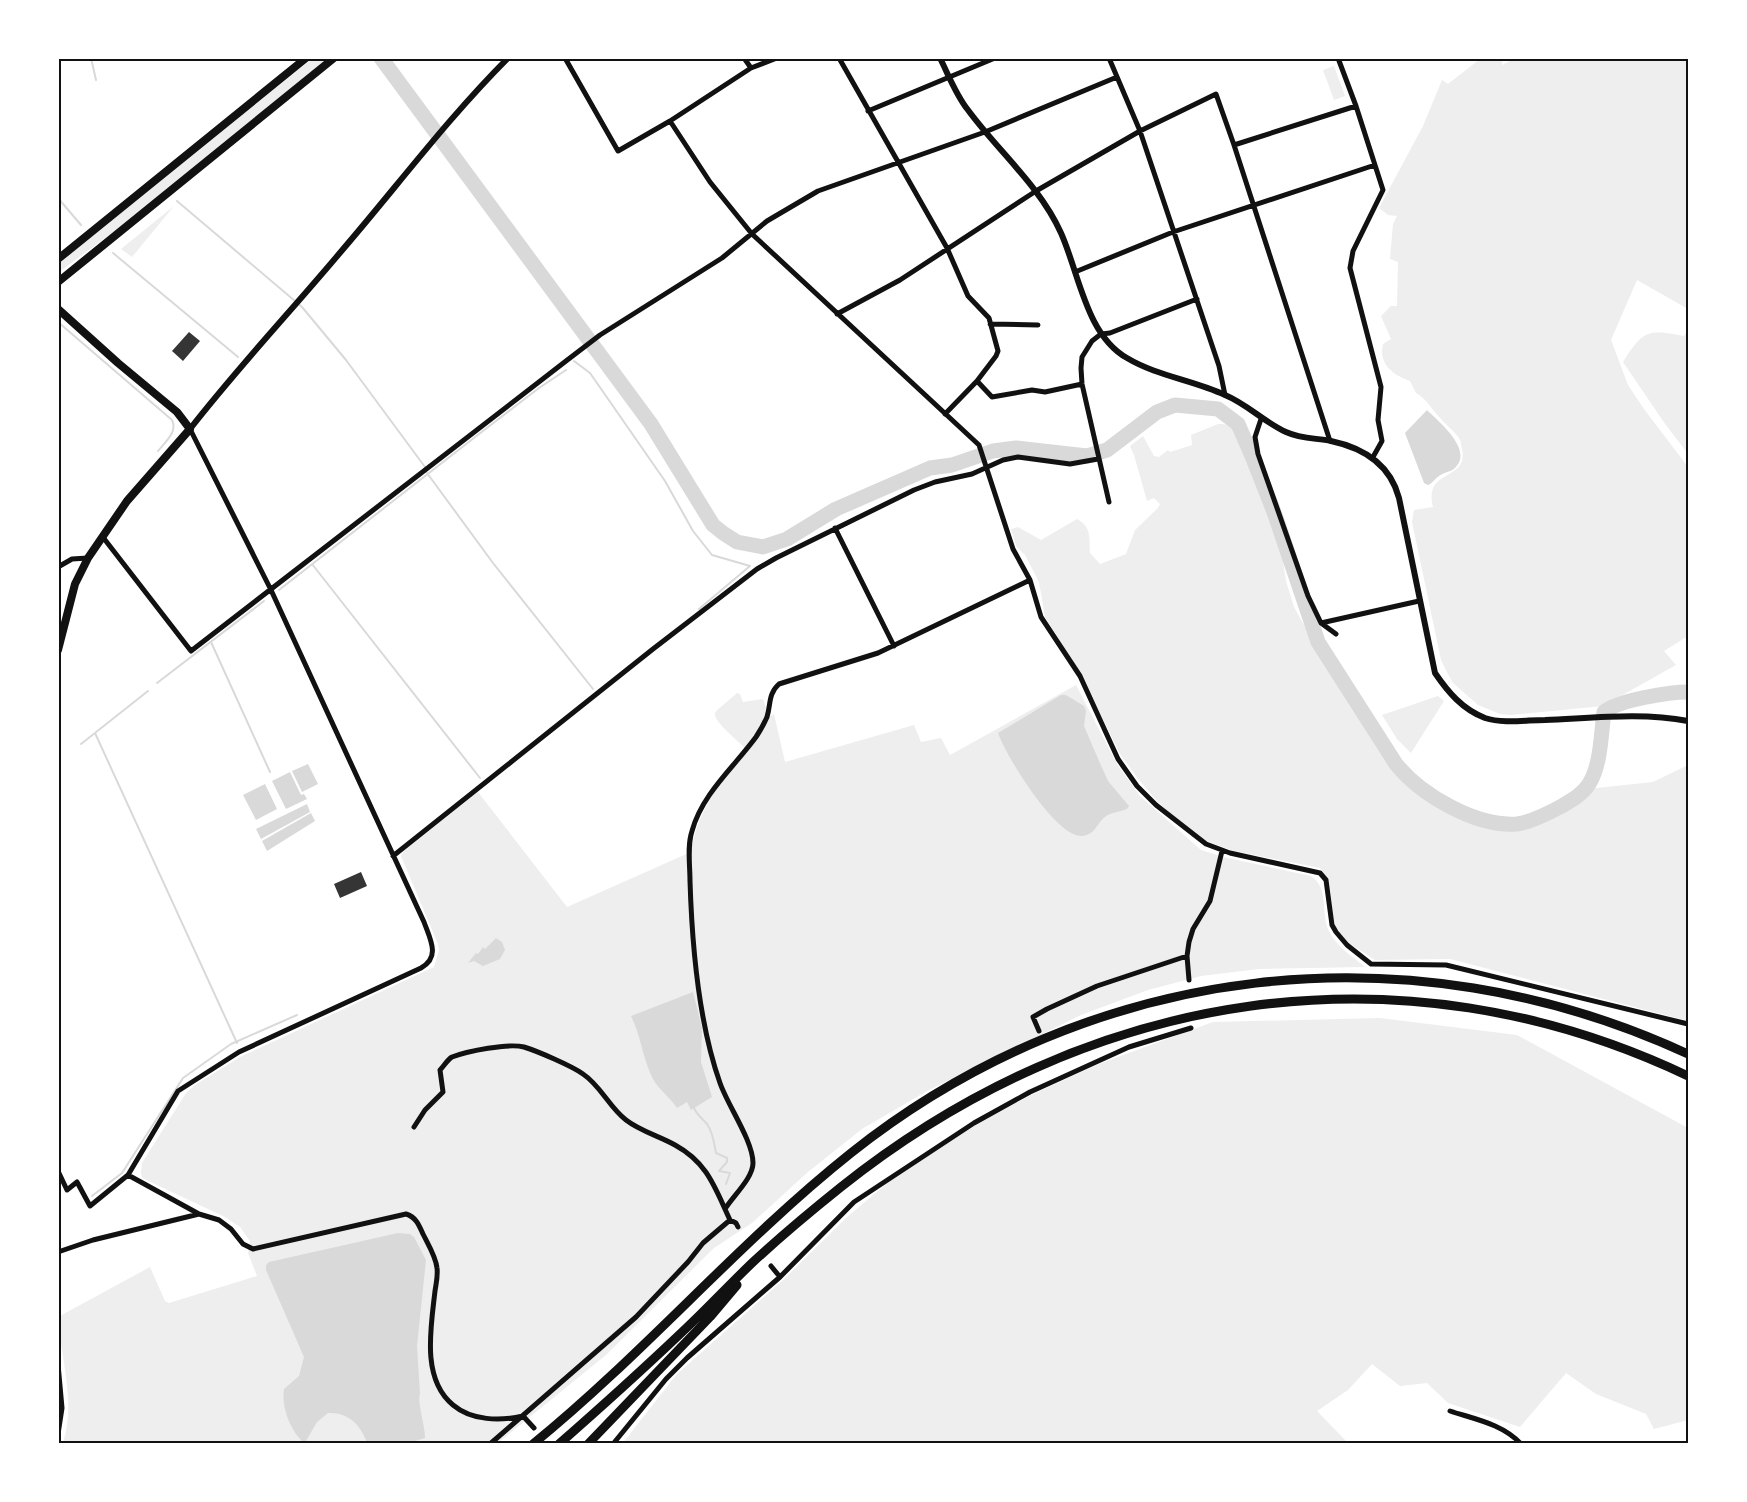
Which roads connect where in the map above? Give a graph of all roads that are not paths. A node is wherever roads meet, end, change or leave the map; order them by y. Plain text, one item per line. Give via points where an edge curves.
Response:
1 (306, 58) edge
2 (334, 58) edge
3 (508, 58) edge
4 (565, 58) edge
5 (744, 58) edge
6 (777, 58) edge
7 (839, 58) edge
8 (940, 58) edge
9 (995, 58) edge
10 (1109, 58) edge
11 (1338, 58) edge
12 (751, 68) junction
13 (949, 77) junction
14 (1116, 77) junction
15 (1356, 106) junction
16 (868, 111) junction
17 (670, 121) junction
18 (1140, 131) junction
19 (985, 132) junction
20 (1234, 145) junction
21 (898, 162) junction
22 (1375, 165) junction
23 (1036, 191) junction
24 (1254, 204) junction
25 (1173, 232) junction
26 (752, 234) junction
27 (947, 248) junction
28 (58, 259) edge
29 (1075, 272) junction
30 (58, 282) edge
31 (1197, 299) junction
32 (58, 309) edge
33 (837, 314) junction
34 (990, 324) junction
35 (1038, 325) dead end
36 (1101, 334) junction
37 (977, 381) junction
38 (1082, 384) junction
39 (1226, 395) junction
40 (945, 414) junction
41 (1261, 419) junction
42 (190, 429) junction
43 (1330, 441) junction
44 (1373, 457) junction
45 (1098, 459) junction
46 (985, 466) junction
47 (1109, 502) dead end
48 (835, 528) junction
49 (102, 536) junction
50 (88, 558) junction
51 (58, 567) edge
52 (1030, 580) junction
53 (271, 590) junction
54 (1419, 601) junction
55 (1321, 623) junction
56 (1335, 634) dead end
57 (894, 646) junction
58 (58, 650) edge
59 (1689, 721) edge
60 (1222, 851) junction
61 (393, 856) junction
62 (1187, 956) junction
63 (1189, 980) dead end
64 (1689, 1024) edge
65 (1191, 1028) dead end
66 (1039, 1031) dead end
67 (1689, 1054) edge
68 (1689, 1076) edge
69 (414, 1127) dead end
70 (58, 1171) edge
71 (128, 1175) junction
72 (725, 1209) junction
73 (199, 1214) junction
74 (730, 1220) junction
75 (738, 1227) dead end
76 (58, 1252) edge
77 (754, 1261) junction
78 (771, 1266) dead end
79 (780, 1277) junction
80 (58, 1364) edge
81 (60, 1386) edge
82 (1450, 1411) dead end
83 (523, 1416) junction
84 (534, 1428) dead end
85 (58, 1434) edge
86 (490, 1443) edge
87 (533, 1443) edge
88 (559, 1443) edge
89 (588, 1443) edge
90 (613, 1443) edge
91 (1521, 1443) edge

1 - 28 main road
2 - 30 main road
3 - 42 street via 472,94
4 - 17 street via 618,151
5 - 12 street
6 - 12 street
7 - 16 street
8 - 13 street
9 - 13 street
10 - 14 street
11 - 15 street
12 - 17 street
13 - 16 street
13 - 19 street via 966,109
14 - 18 street
14 - 19 street
15 - 20 street
15 - 22 street
16 - 21 street
17 - 26 street via 710,182
18 - 20 street via 1216,94
18 - 23 street
18 - 25 street
19 - 21 street
19 - 23 street
20 - 24 street
21 - 26 street via 818,191
21 - 27 street
22 - 24 street
22 - 44 street via 1383,190 1353,251 1350,268 1381,387 1378,427 1382,441
23 - 27 street
23 - 29 street via 1061,232
24 - 25 street
24 - 43 street
25 - 29 street
25 - 31 street
26 - 33 street
26 - 53 street via 722,258 598,337
27 - 33 street
27 - 34 street via 968,296 985,312
29 - 36 street
31 - 36 street
31 - 39 street
32 - 42 main road via 177,412
33 - 40 street
34 - 35 street
34 - 37 street via 998,351
36 - 38 street via 1082,357
36 - 39 street via 1135,363
37 - 38 street via 992,397
37 - 40 street
38 - 45 street
39 - 41 street
40 - 46 street via 979,446
41 - 43 street via 1288,433
41 - 55 street via 1255,437 1258,454
42 - 49 main road
42 - 53 street
43 - 44 street via 1358,448
44 - 54 street via 1396,488
45 - 46 street via 1070,464 1018,457
45 - 47 street
46 - 48 street via 972,474 914,490
46 - 52 street via 1013,549
48 - 57 street
48 - 61 street via 757,569
49 - 50 main road
49 - 53 street via 191,651
50 - 51 street via 72,559
50 - 58 main road via 75,584
52 - 57 street
52 - 60 street via 1041,618 1080,676 1125,771 1156,805 1206,844
53 - 61 street
54 - 55 street
54 - 59 street via 1435,673 1449,694 1488,719 1653,717
55 - 56 street
57 - 72 street via 773,689 761,729 727,771 698,814 690,834 691,922 713,1065 753,1159 749,1176
60 - 62 street via 1210,901 1193,929
60 - 64 street via 1320,873 1326,880 1332,925 1347,945 1371,964 1446,965
61 - 71 street via 433,946 428,964 239,1053 178,1091
62 - 63 street
62 - 66 street via 1047,1009 1033,1017
65 - 79 street via 1129,1047 1060,1075 974,1123 854,1202
67 - 87 highway via 1571,1008 1490,990 1409,980 1357,977 1263,982 1183,994 1118,1012 993,1062 892,1122 816,1182 605,1382
68 - 77 highway via 1577,1031 1485,1009 1334,999 1209,1013 1083,1047 973,1099 858,1174
69 - 72 street via 443,1092 440,1070 450,1058 495,1048 523,1047 581,1072 598,1086 618,1114 693,1156 713,1182
70 - 71 street via 67,1190 77,1182 90,1206
71 - 73 street
72 - 74 street
73 - 76 street
73 - 83 street via 219,1220 243,1244 253,1248 410,1215 437,1265 431,1354 442,1394 457,1409 473,1415 500,1419
74 - 75 street
74 - 83 street via 703,1243 636,1317
77 - 88 highway
77 - 89 highway via 710,1317
78 - 79 street
79 - 90 street via 687,1358
80 - 81 street
81 - 85 street
82 - 91 street via 1488,1423
83 - 84 street
83 - 86 street

